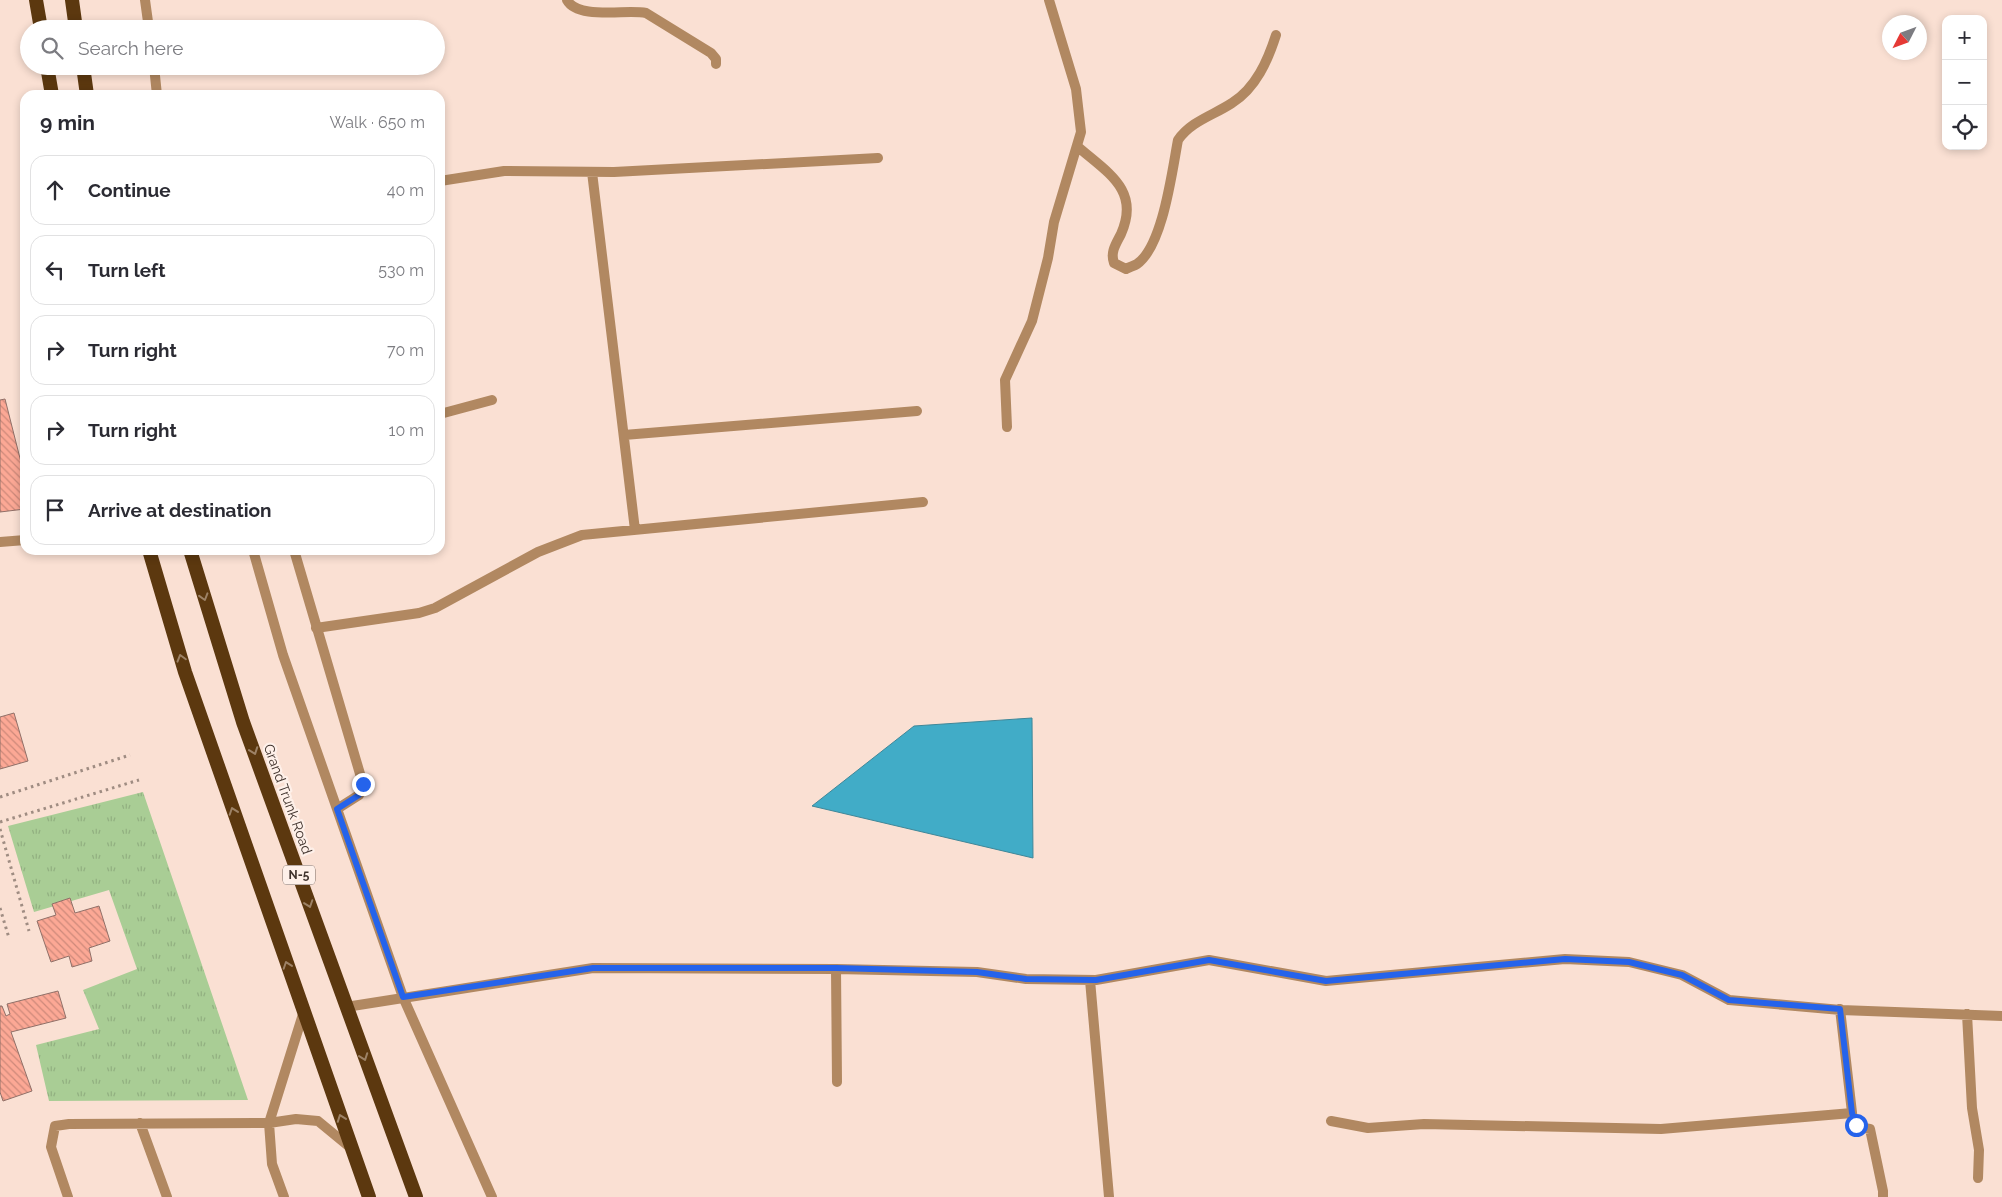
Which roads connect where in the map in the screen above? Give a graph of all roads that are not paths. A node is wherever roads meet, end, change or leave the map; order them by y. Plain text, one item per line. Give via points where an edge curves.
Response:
1 (36, 0) edge
2 (72, 0) edge
3 (145, 0) edge
4 (567, 0) edge
5 (1049, 0) edge
6 (39, 20) edge
7 (75, 20) edge
8 (148, 20) edge
9 (1276, 35) dead end
10 (716, 64) dead end
11 (49, 75) edge
12 (84, 75) edge
13 (155, 75) edge
14 (51, 90) edge
15 (86, 90) edge
16 (156, 90) edge
17 (1076, 146) junction
18 (878, 158) dead end
19 (592, 172) junction
20 (445, 180) edge
21 (492, 400) dead end
22 (917, 412) dead end
23 (445, 413) edge
24 (1007, 426) dead end
25 (624, 435) junction
26 (923, 502) dead end
27 (635, 530) junction
28 (20, 540) edge
29 (0, 542) edge
30 (150, 555) edge
31 (192, 555) edge
32 (254, 555) edge
33 (295, 555) edge
34 (316, 628) junction
35 (337, 809) junction
36 (836, 968) junction
37 (1090, 980) junction
38 (403, 997) junction
39 (346, 1007) junction
40 (1840, 1009) junction
41 (304, 1011) junction
42 (1967, 1014) junction
43 (2002, 1016) edge
44 (837, 1082) dead end
45 (1852, 1113) junction
46 (1331, 1121) dead end
47 (140, 1123) junction
48 (269, 1123) junction
49 (353, 1150) junction
50 (1978, 1178) dead end
51 (68, 1197) edge
52 (167, 1197) edge
53 (284, 1197) edge
54 (369, 1197) edge
55 (416, 1197) edge
56 (492, 1197) edge
57 (1109, 1197) edge
58 (1882, 1197) edge

1 - 6 highway
2 - 7 highway
3 - 8 street
4 - 10 street via 571,6 591,12 636,11 646,14 711,53
5 - 17 street via 1076,89 1081,132
9 - 17 street via 1259,76 1234,102 1184,131 1178,140 1162,220 1151,248 1137,264 1126,269 1114,263 1112,256 1126,214 1123,190 1117,180
11 - 14 highway
12 - 15 highway
13 - 16 street
17 - 24 street via 1054,222 1032,321 1005,380
18 - 19 street
19 - 20 street via 504,172
19 - 25 street
21 - 23 street
22 - 25 street
25 - 27 street
26 - 27 street
27 - 34 street via 582,535 538,552 435,608 419,613
28 - 29 street
41 -> 30 highway via 185,672
31 -> 39 highway, Grand Trunk Road / N-5 via 243,722
32 - 35 street via 283,655
33 - 34 street
34 - 35 street via 363,784 359,795
35 - 38 street
36 - 37 street via 977,972 1026,979
36 - 38 street via 593,968
36 - 44 street
37 - 40 street via 1209,960 1326,981 1565,959 1592,960 1629,962 1682,975 1729,1000
37 - 57 street
38 - 39 street
38 - 56 street
39 -> 55 highway, Grand Trunk Road / N-5
40 - 42 street
40 - 45 street
41 - 48 street
49 -> 41 highway
42 - 43 street
42 - 50 street via 1972,1108 1979,1150
45 - 46 street via 1661,1129 1424,1124 1368,1128
45 - 58 street via 1856,1125 1870,1129
47 - 48 street
47 - 51 street via 56,1126 51,1147
47 - 52 street
48 - 49 street via 296,1118 318,1121
48 - 53 street via 272,1164
49 - 54 highway

